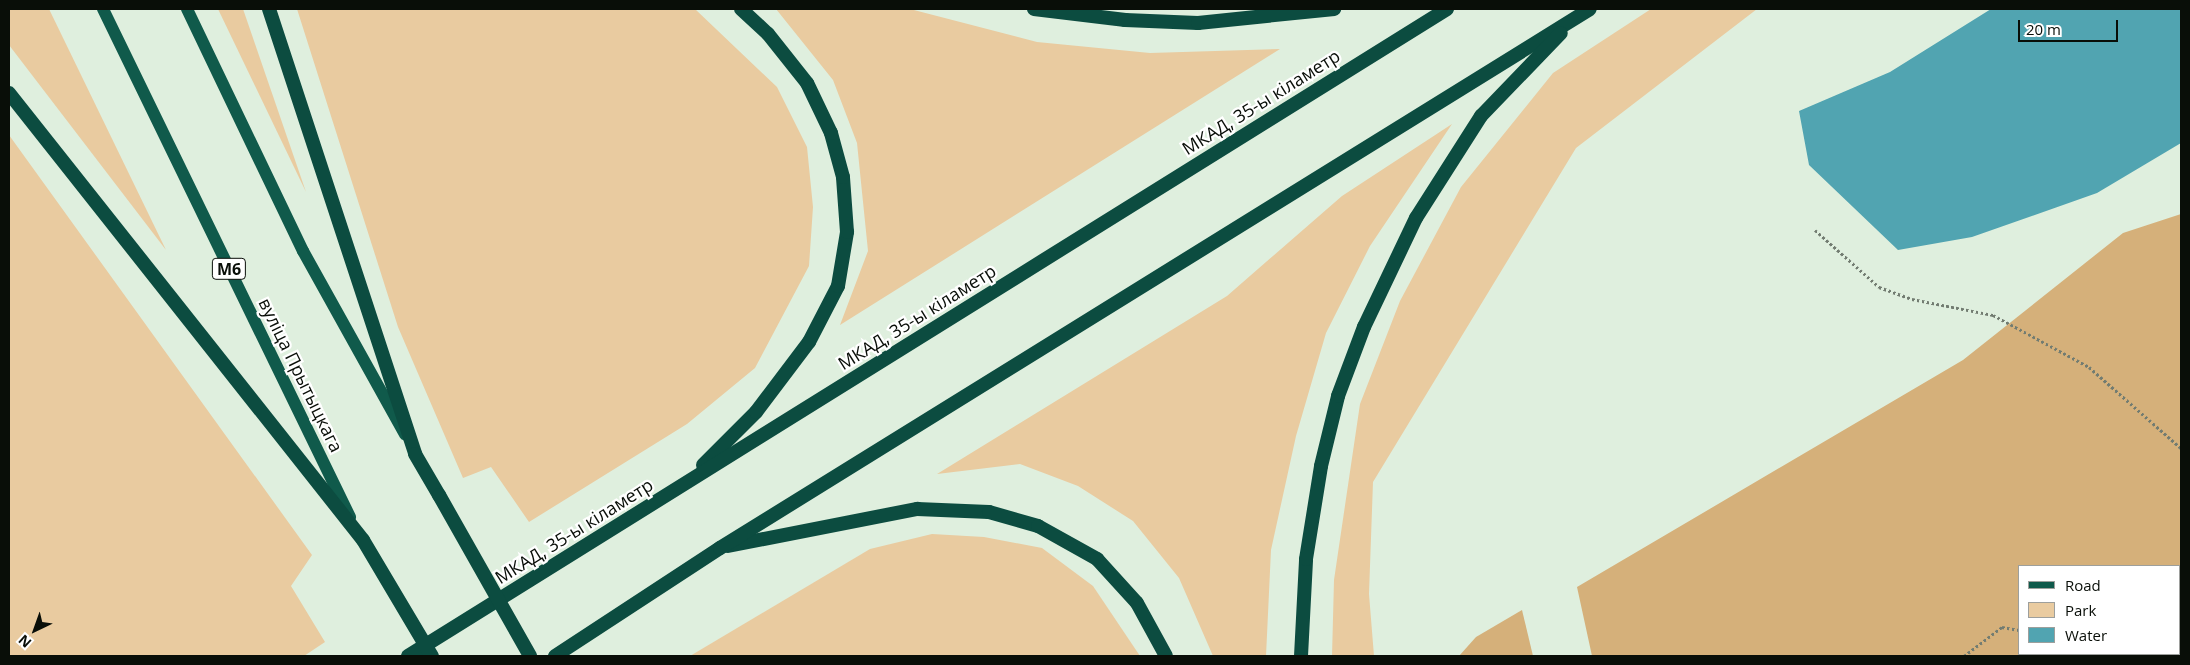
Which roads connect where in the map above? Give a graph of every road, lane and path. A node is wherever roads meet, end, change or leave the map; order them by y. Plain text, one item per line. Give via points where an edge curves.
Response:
1 (103, 9) edge
2 (187, 9) edge
3 (268, 9) edge
4 (741, 9) edge
5 (1034, 9) edge
6 (1334, 9) edge
7 (1447, 9) edge
8 (1590, 9) edge
9 (1576, 18) junction
10 (9, 93) edge
11 (1816, 230) dead end
12 (2181, 448) edge
13 (415, 454) junction
14 (686, 483) junction
15 (359, 535) junction
16 (720, 548) junction
17 (2018, 630) edge
18 (408, 656) edge
19 (432, 656) edge
20 (530, 656) edge
21 (555, 656) edge
22 (1166, 656) edge
23 (1301, 656) edge
24 (1964, 656) edge

1 - 15 main road, вуліца Прытыцкага / М6
2 - 13 main road via 303,251
3 - 13 highway
4 - 14 highway via 768,34 807,83 831,134 843,177 847,232 838,286 809,342 756,412
5 - 6 highway via 1124,20 1198,23
7 - 14 highway, МКАД, 35-ы кіламетр
8 - 9 highway
9 - 16 highway
9 - 23 highway via 1481,116 1416,218 1364,327 1338,396 1321,466 1306,559
10 - 15 highway
11 - 12 path via 1879,287 1912,299 1993,315 2088,367
13 - 20 highway, bridge
14 - 18 highway, МКАД, 35-ы кіламетр
15 - 19 highway, М6, bridge
16 - 21 highway
16 - 22 highway via 917,509 989,512 1038,526 1097,560 1137,603
17 - 24 path via 2002,627

